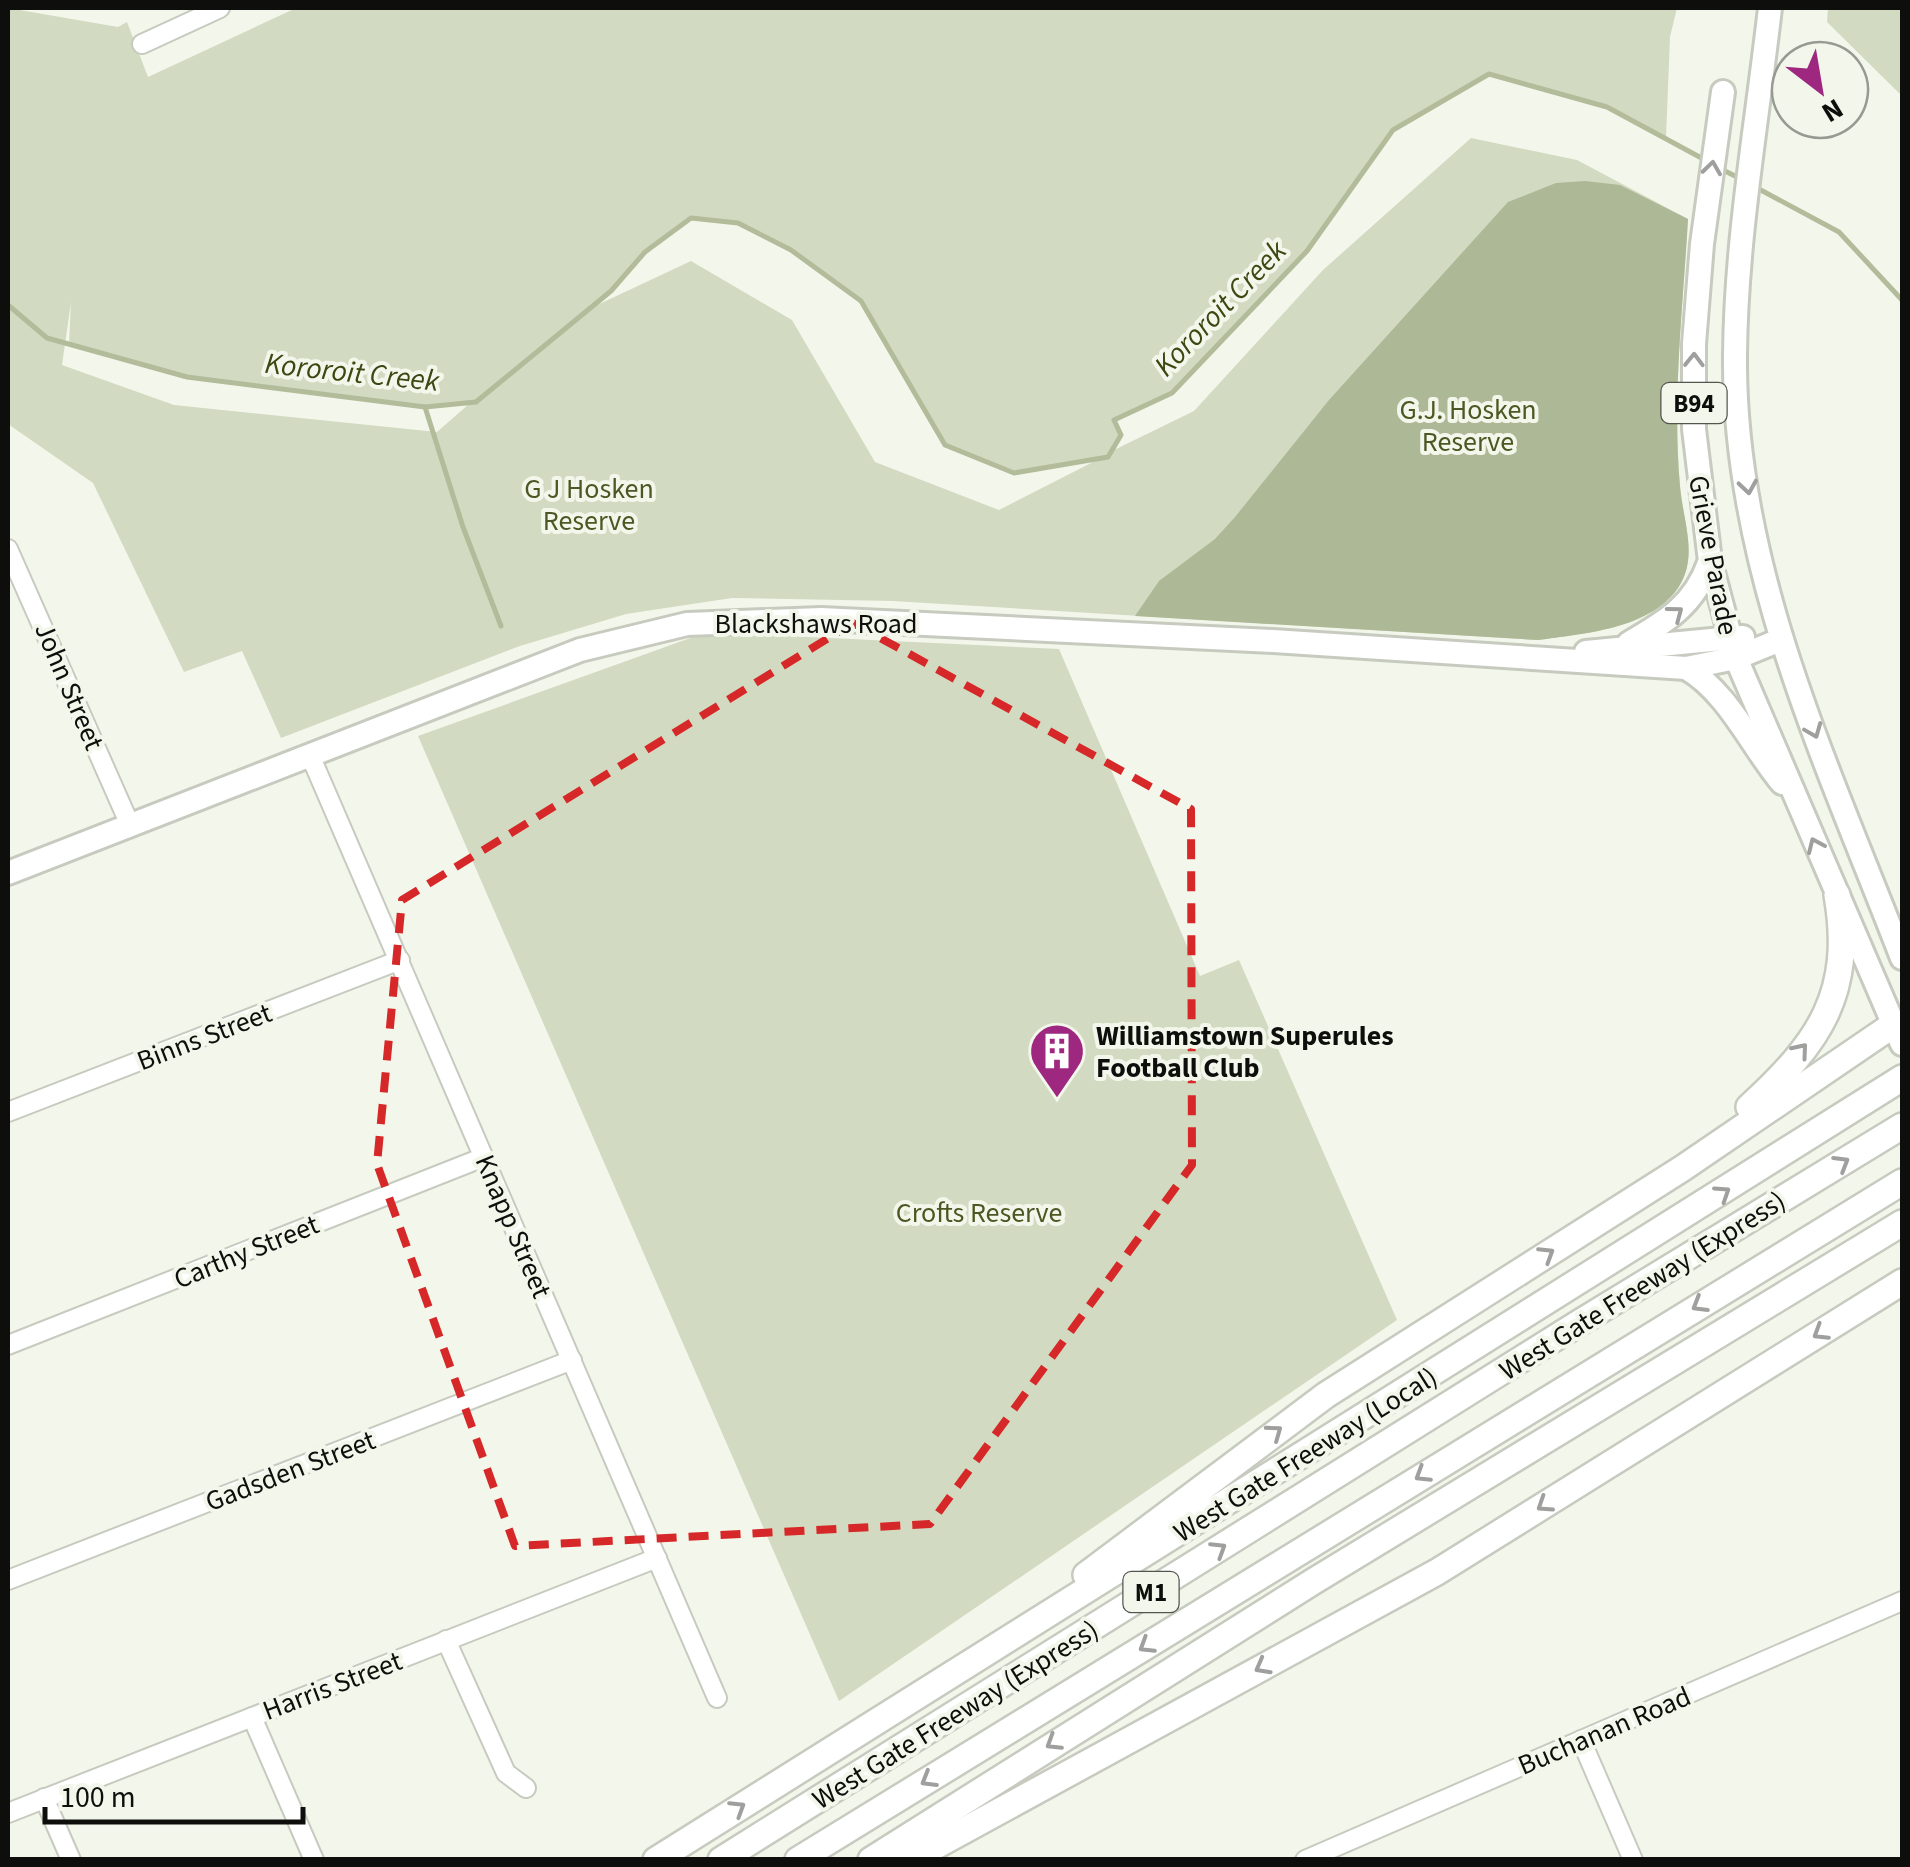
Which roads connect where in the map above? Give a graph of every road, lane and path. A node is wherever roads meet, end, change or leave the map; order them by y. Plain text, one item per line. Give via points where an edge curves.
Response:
1 (220, 8) edge
2 (1770, 8) edge
3 (142, 44) dead end
4 (1723, 92) dead end
5 (8, 548) edge
6 (1710, 561) junction
7 (1780, 640) junction
8 (1732, 647) junction
9 (1622, 648) junction
10 (1548, 658) junction
11 (1686, 668) junction
12 (310, 754) junction
13 (1792, 795) junction
14 (130, 825) junction
15 (8, 873) edge
16 (1837, 895) junction
17 (1902, 958) edge
18 (400, 960) junction
19 (1899, 1030) edge
20 (1902, 1078) edge
21 (8, 1112) edge
22 (1902, 1127) edge
23 (484, 1157) junction
24 (1683, 1168) junction
25 (1902, 1182) edge
26 (1898, 1225) edge
27 (1902, 1282) edge
28 (8, 1345) edge
29 (572, 1360) junction
30 (658, 1558) junction
31 (8, 1580) edge
32 (1902, 1601) edge
33 (1021, 1630) junction
34 (446, 1640) junction
35 (717, 1698) dead end
36 (252, 1717) junction
37 (1581, 1740) junction
38 (526, 1788) dead end
39 (44, 1798) junction
40 (8, 1812) edge
41 (71, 1860) edge
42 (314, 1860) edge
43 (656, 1860) edge
44 (721, 1860) edge
45 (798, 1860) edge
46 (871, 1860) edge
47 (910, 1860) edge
48 (1306, 1860) edge
49 (1633, 1860) edge

1 - 3 street
2 -> 7 main road, Grieve Parade / B94 via 1735,356 1756,538
6 -> 4 main road, Grieve Parade / B94 via 1694,429 1694,344
5 - 14 street, John Street
6 - 8 main road, Grieve Parade / B94
9 -> 6 main road via 1686,607
7 - 8 main road
7 -> 17 main road, Grieve Parade / B94
8 - 9 main road, Blackshaws Road
8 - 11 main road, Blackshaws Road
8 - 13 main road, Grieve Parade / B94
9 - 10 main road, Blackshaws Road
10 - 11 main road, Blackshaws Road
10 - 12 main road, Blackshaws Road via 753,618 687,624 580,650
11 - 13 main road via 1722,700
12 - 14 main road, Blackshaws Road
12 - 18 street, Knapp Street
16 -> 13 main road, Grieve Parade / B94
14 - 15 main road, Blackshaws Road
16 - 19 main road, Grieve Parade / B94
24 -> 16 highway via 1764,1094 1832,1006 1844,945
18 - 21 street, Binns Street
18 - 23 street, Knapp Street
19 - 24 highway
33 -> 20 highway, West Gate Freeway (Local) / M1
44 -> 22 highway, West Gate Freeway (Express) / M1
23 - 28 street, Carthy Street
23 - 29 street, Knapp Street
33 -> 24 highway via 1326,1395
25 -> 45 highway, West Gate Freeway (Express) / M1
26 -> 46 highway
27 -> 47 highway via 1438,1572
29 - 30 street, Knapp Street
29 - 31 street, Gadsden Street
30 - 34 street, Harris Street
30 - 35 street, Knapp Street
32 - 37 street, Buchanan Road
43 -> 33 highway, West Gate Freeway (Local) / M1
34 - 36 street, Harris Street
34 - 38 street via 506,1772
36 - 39 street, Harris Street
36 - 42 street
37 - 48 street, Buchanan Road
37 - 49 street
39 - 40 street, Harris Street
39 - 41 street

